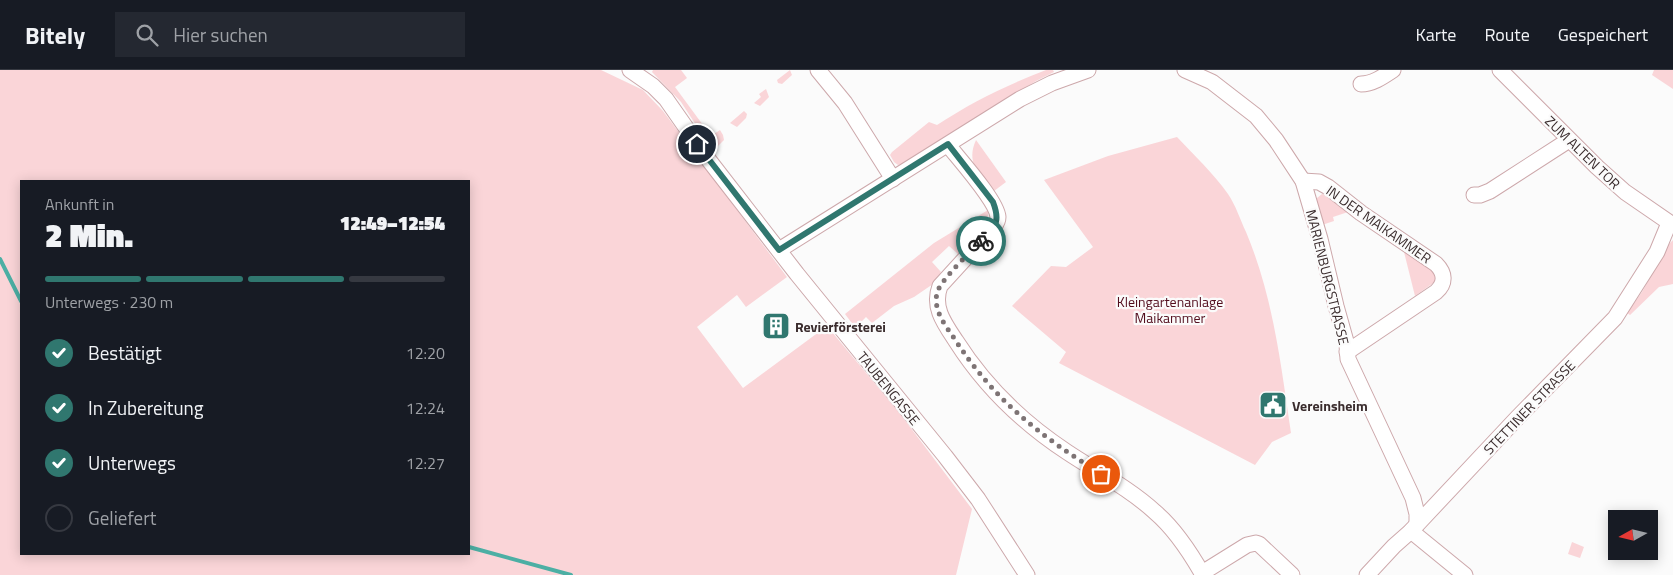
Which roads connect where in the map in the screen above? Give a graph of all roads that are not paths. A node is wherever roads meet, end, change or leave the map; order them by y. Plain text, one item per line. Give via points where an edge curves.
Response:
1 (630, 70) edge
2 (818, 70) edge
3 (1088, 70) edge
4 (1185, 70) edge
5 (1393, 70) edge
6 (1500, 70) edge
7 (1361, 84) dead end
8 (1569, 140) junction
9 (948, 144) junction
10 (893, 179) junction
11 (1303, 181) junction
12 (1474, 195) dead end
13 (1671, 224) edge
14 (779, 250) junction
15 (1347, 352) junction
16 (1414, 528) junction
17 (1202, 574) edge
18 (1027, 575) edge
19 (1292, 575) edge
20 (1367, 575) edge
21 (1465, 575) edge

1 - 14 street, TAUBENGASSE via 666,99
2 - 10 street via 845,103
3 - 9 street via 1020,99
4 - 11 street, MARIENBURGSTRASSE via 1212,82 1256,116
5 - 7 street via 1380,79
6 - 8 street, ZUM ALTEN TOR
8 - 12 street via 1490,190
8 - 13 street, ZUM ALTEN TOR via 1625,192
9 - 10 street
9 - 17 street via 993,202 998,216 993,228 940,286 937,309 946,327 966,358 1017,414 1066,452 1154,511 1179,538
10 - 14 street
11 - 15 street, MARIENBURGSTRASSE
11 - 15 street, IN DER MAIKAMMER via 1318,182 1328,187 1436,264 1443,274 1441,288
13 - 16 street, STETTINER STRASSE via 1615,318
14 - 18 street, TAUBENGASSE via 978,498
15 - 16 street, MARIENBURGSTRASSE via 1414,498 1417,514
16 - 20 street, STETTINER STRASSE
16 - 21 street
17 - 19 street via 1247,545 1256,543

